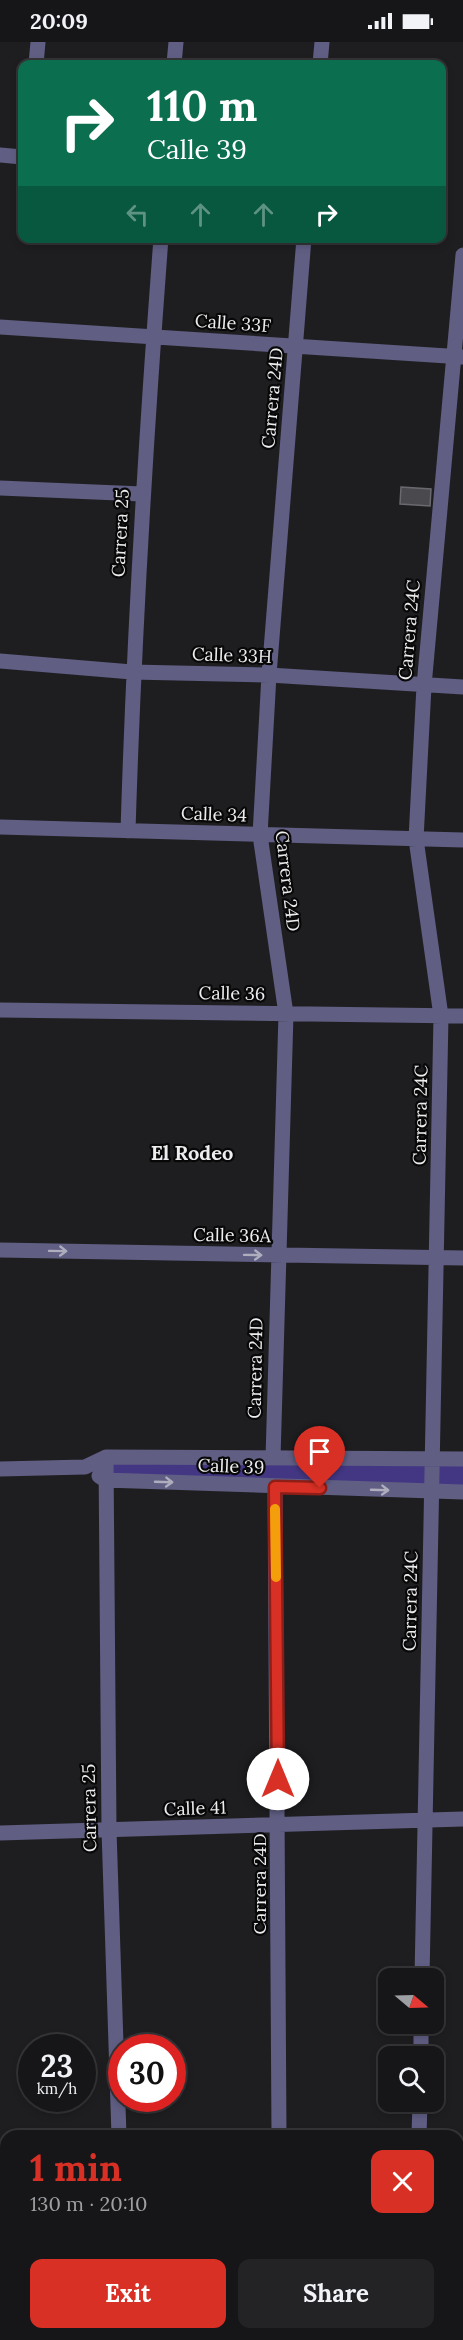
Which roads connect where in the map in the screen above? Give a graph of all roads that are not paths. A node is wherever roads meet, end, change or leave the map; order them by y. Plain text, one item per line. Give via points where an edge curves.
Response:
1 (38, 42) edge
2 (176, 42) edge
3 (322, 42) edge
4 (36, 60) edge
5 (174, 60) edge
6 (320, 60) edge
7 (0, 155) edge
8 (18, 157) edge
9 (161, 243) edge
10 (304, 243) edge
11 (463, 255) edge
12 (0, 327) edge
13 (153, 337) junction
14 (296, 346) junction
15 (458, 357) edge
16 (0, 488) edge
17 (142, 494) junction
18 (0, 661) edge
19 (132, 672) junction
20 (269, 675) junction
21 (424, 686) junction
22 (463, 687) edge
23 (0, 827) edge
24 (128, 831) junction
25 (260, 835) junction
26 (416, 839) junction
27 (463, 840) edge
28 (0, 1010) edge
29 (286, 1014) junction
30 (441, 1016) junction
31 (463, 1016) edge
32 (0, 1251) edge
33 (278, 1255) junction
34 (436, 1257) junction
35 (463, 1258) edge
36 (106, 1457) junction
37 (273, 1458) junction
38 (432, 1458) junction
39 (463, 1459) edge
40 (85, 1467) junction
41 (0, 1468) edge
42 (105, 1480) junction
43 (275, 1487) junction
44 (432, 1491) junction
45 (463, 1492) edge
46 (463, 1819) edge
47 (426, 1820) junction
48 (278, 1824) junction
49 (109, 1830) junction
50 (0, 1833) edge
51 (422, 1968) edge
52 (420, 2112) edge
53 (119, 2130) edge
54 (279, 2130) edge
55 (419, 2130) edge

1 - 4 street
2 - 5 street
3 - 6 street
7 - 8 street
9 - 13 street, Carrera 25
10 - 14 street, Carrera 24D
11 - 15 street, Carrera 24C
12 - 13 street, Calle 33F
13 - 14 street, Calle 33F
13 - 17 street, Carrera 25
14 - 15 street, Calle 33F
14 - 20 street, Carrera 24D
15 - 21 street, Carrera 24C
16 - 17 street
17 - 19 street, Carrera 25
18 - 19 street, Calle 33H
19 - 20 street, Calle 33H
19 - 24 street, Carrera 25
20 - 21 street, Calle 33H
20 - 25 street, Carrera 24D
21 - 22 street, Calle 33H
21 - 26 street, Carrera 24C
23 - 24 street, Calle 34
24 - 25 street, Calle 34
25 - 26 street, Calle 34
25 - 29 street, Carrera 24D
26 - 27 street, Calle 34
26 - 30 street, Carrera 24C
28 - 29 street, Calle 36
29 - 30 street, Calle 36
29 - 33 street, Carrera 24D
30 - 31 street, Calle 36
30 - 34 street, Carrera 24C
32 -> 33 street, Calle 36A
33 - 34 street, Calle 36A
33 - 37 street, Carrera 24D
34 - 35 street, Calle 36A
34 - 38 street, Carrera 24C
36 - 37 street, Calle 39
36 - 40 street, Calle 39
36 - 42 street
37 - 38 street, Calle 39
38 - 39 street, Calle 39
38 - 44 street, Carrera 24C
40 - 41 street, Calle 39
40 - 42 street
42 -> 43 street, Calle 39
42 - 49 street, Carrera 25
43 -> 44 street, Calle 39
43 - 48 street, Carrera 24D
44 - 45 street, Calle 39
44 - 47 street, Carrera 24C
46 - 47 street, Calle 41
47 - 48 street, Calle 41
47 - 51 street, Carrera 24C
48 - 49 street, Calle 41
48 - 54 street, Carrera 24D
49 - 50 street, Calle 41
49 - 53 street, Carrera 25
52 - 55 street

